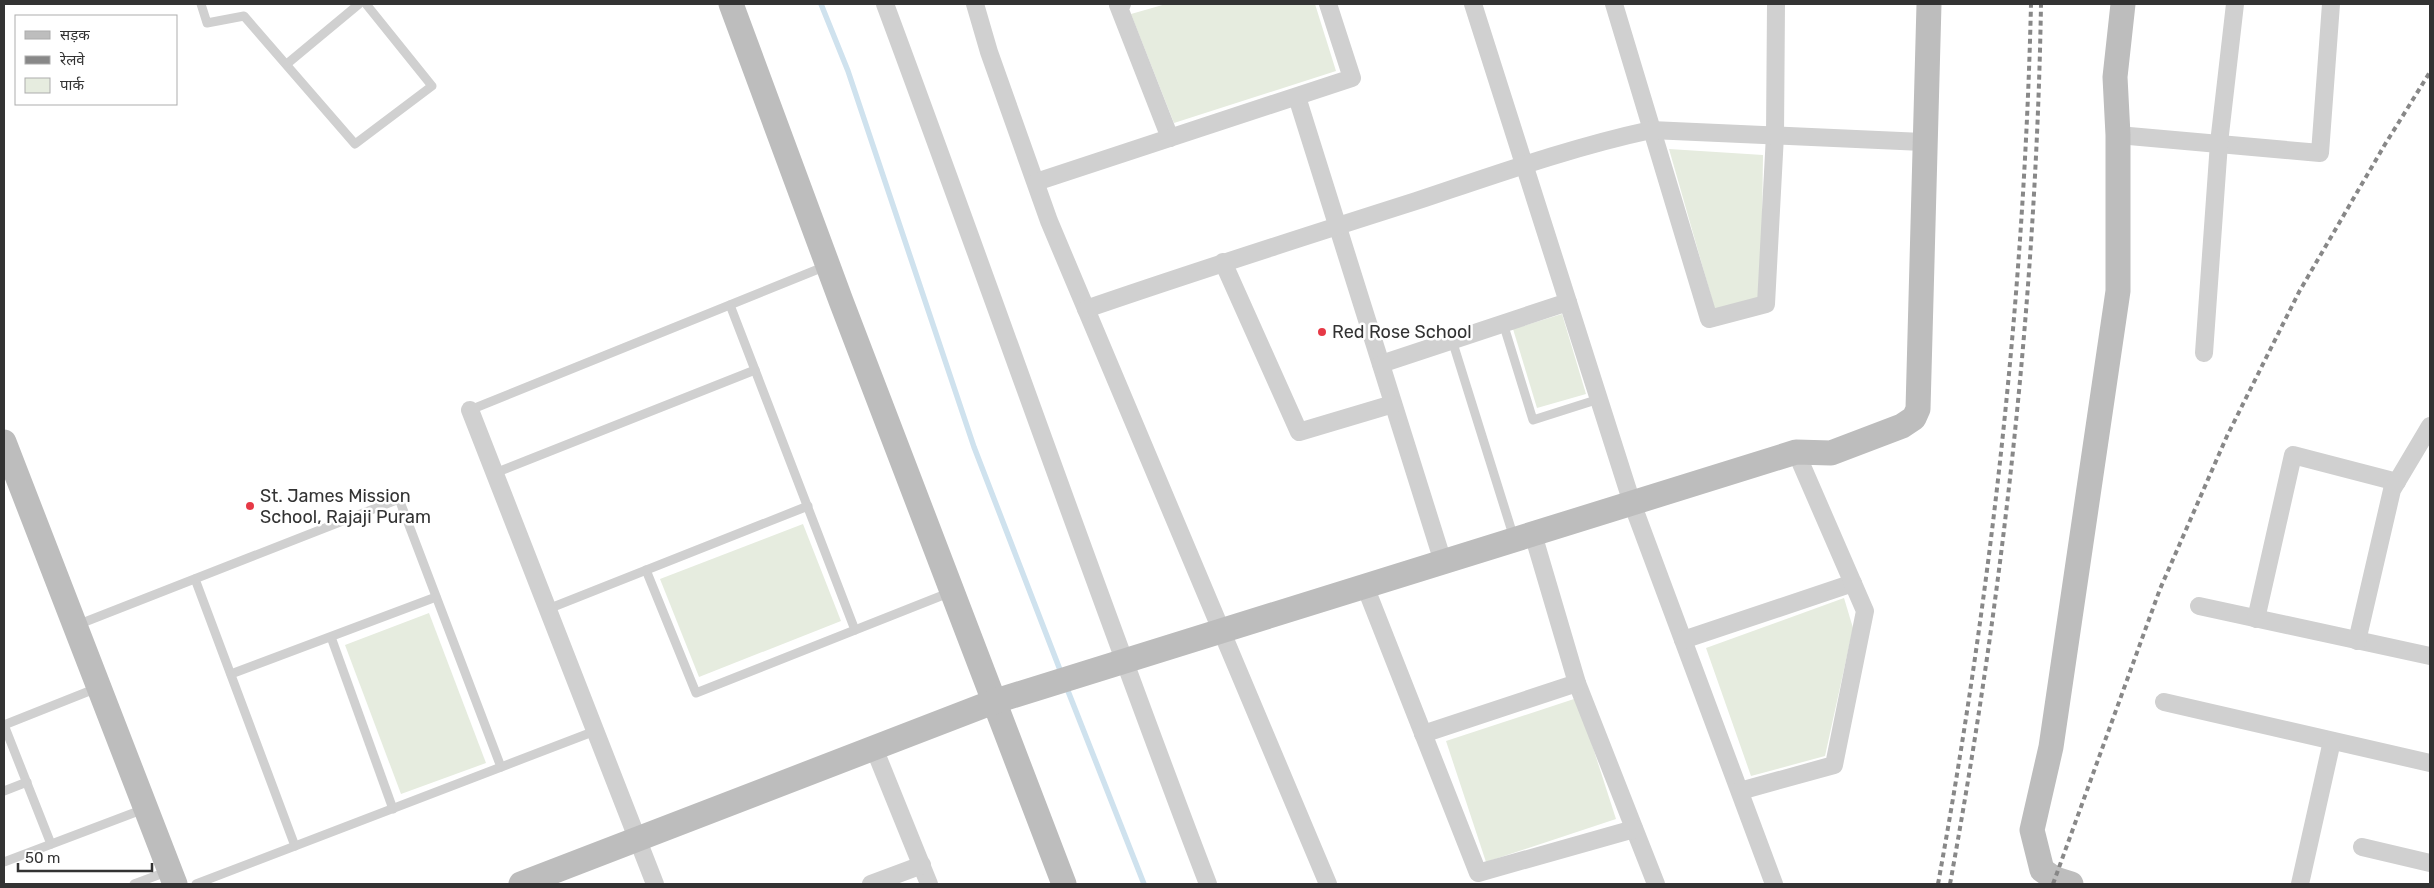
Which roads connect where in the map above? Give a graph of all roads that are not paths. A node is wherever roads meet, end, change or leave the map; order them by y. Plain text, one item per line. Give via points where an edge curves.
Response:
1 (201, 4) edge
2 (359, 4) edge
3 (366, 4) edge
4 (731, 4) edge
5 (885, 4) edge
6 (975, 4) edge
7 (1122, 4) edge
8 (1328, 4) edge
9 (1473, 4) edge
10 (1614, 4) edge
11 (1776, 4) edge
12 (1929, 4) edge
13 (2123, 4) edge
14 (2235, 4) edge
15 (2331, 4) edge
16 (288, 64) junction
17 (1297, 97) junction
18 (1651, 130) junction
19 (1775, 135) junction
20 (2118, 135) junction
21 (1170, 138) junction
22 (1924, 142) junction
23 (2219, 143) junction
24 (1525, 166) junction
25 (1036, 182) junction
26 (1338, 226) junction
27 (1223, 262) junction
28 (828, 265) junction
29 (1568, 302) junction
30 (730, 305) junction
31 (1086, 309) junction
32 (1503, 324) junction
33 (1452, 340) junction
34 (2204, 353) dead end
35 (1381, 364) junction
36 (755, 370) junction
37 (1598, 399) junction
38 (1393, 404) junction
39 (470, 410) joint
40 (2430, 426) edge
41 (5, 446) edge
42 (1796, 452) junction
43 (495, 473) junction
44 (2398, 482) junction
45 (1632, 503) junction
46 (808, 506) junction
47 (1524, 537) junction
48 (1443, 562) junction
49 (646, 570) junction
50 (195, 578) junction
51 (1853, 584) junction
52 (1365, 586) junction
53 (952, 591) junction
54 (436, 597) junction
55 (2198, 606) dead end
56 (548, 609) junction
57 (2256, 619) junction
58 (75, 626) junction
59 (855, 630) junction
60 (1222, 631) junction
61 (331, 637) junction
62 (1683, 640) junction
63 (2357, 641) junction
64 (2430, 656) edge
65 (1123, 661) junction
66 (231, 674) junction
67 (1577, 683) junction
68 (99, 688) junction
69 (993, 702) junction
70 (2164, 702) dead end
71 (4, 725) edge
72 (595, 731) junction
73 (1423, 734) junction
74 (2332, 741) junction
75 (874, 748) junction
76 (2430, 763) edge
77 (501, 767) junction
78 (26, 782) junction
79 (4, 791) edge
80 (1740, 791) junction
81 (145, 808) junction
82 (393, 809) junction
83 (1634, 829) junction
84 (637, 839) junction
85 (51, 844) junction
86 (295, 846) junction
87 (2362, 847) dead end
88 (4, 862) edge
89 (2430, 863) edge
90 (922, 866) junction
91 (172, 878) edge
92 (134, 884) edge
93 (196, 884) edge
94 (521, 884) edge
95 (655, 884) edge
96 (871, 884) edge
97 (929, 884) edge
98 (1064, 884) edge
99 (1208, 884) edge
100 (1328, 884) edge
101 (1656, 884) edge
102 (1774, 884) edge
103 (2071, 884) edge
104 (2300, 884) edge

1 - 16 lane via 207,23 244,16
2 - 16 lane
3 - 16 lane via 432,86 355,144
4 - 28 street
5 - 65 street
6 - 25 street
7 - 21 street via 1118,5
8 - 17 street via 1352,78
9 - 24 street
10 - 18 street
11 - 19 street
12 - 22 street
13 - 20 street via 2115,77
14 - 23 street
15 - 23 street via 2320,153
17 - 21 street
17 - 26 street
18 - 19 street
18 - 19 street via 1709,319 1766,304
18 - 24 street via 1617,137
19 - 22 street
20 - 23 street
20 - 103 street via 2118,291 2051,747 2032,830 2042,870 2054,879
21 - 25 street
22 - 42 street via 1918,409 1914,418 1902,426 1831,453
23 - 34 street
24 - 26 street
24 - 29 street
25 - 31 street
26 - 27 street
26 - 35 street
27 - 31 street
27 - 38 street via 1299,432
28 - 30 lane
28 - 53 street
29 - 32 street
29 - 37 street
30 - 36 lane
30 - 39 lane
31 - 60 street
32 - 33 street
32 - 37 lane via 1532,420
33 - 35 street
33 - 47 lane
35 - 38 street
36 - 43 lane
36 - 46 lane
37 - 45 street
38 - 48 street
39 - 43 street
40 - 44 street
41 - 58 street
42 - 45 street
42 - 51 street
43 - 56 street
44 - 57 street via 2294,455
44 - 63 street via 2392,490
45 - 47 street
45 - 62 street
46 - 49 lane
46 - 59 lane
47 - 48 street
47 - 67 street
48 - 52 street
49 - 56 lane
49 - 59 lane via 696,693
50 - 54 lane via 399,499
50 - 58 lane
50 - 66 lane
51 - 62 street
51 - 80 street via 1865,611 1834,765
52 - 60 street
52 - 73 street
53 - 59 lane
53 - 69 street
54 - 61 lane
54 - 77 lane
55 - 57 street
56 - 72 street
57 - 63 street
58 - 68 street
60 - 65 street
60 - 100 street
61 - 66 lane
61 - 82 lane
62 - 80 street
63 - 64 street
65 - 69 street
65 - 99 street
66 - 86 lane
67 - 73 street
67 - 83 street
68 - 71 lane
68 - 81 street
69 - 75 street
69 - 98 street
70 - 74 street
71 - 78 lane
72 - 77 lane
72 - 84 street
73 - 83 street via 1478,873
74 - 76 street
74 - 104 street
75 - 84 street
75 - 90 street
77 - 82 lane
78 - 79 lane
78 - 85 lane
80 - 102 street
81 - 85 lane
81 - 91 street
82 - 86 lane
83 - 101 street
84 - 94 street
84 - 95 street
85 - 88 lane
86 - 93 lane
87 - 89 street
90 - 96 street
90 - 97 street
91 - 92 lane

